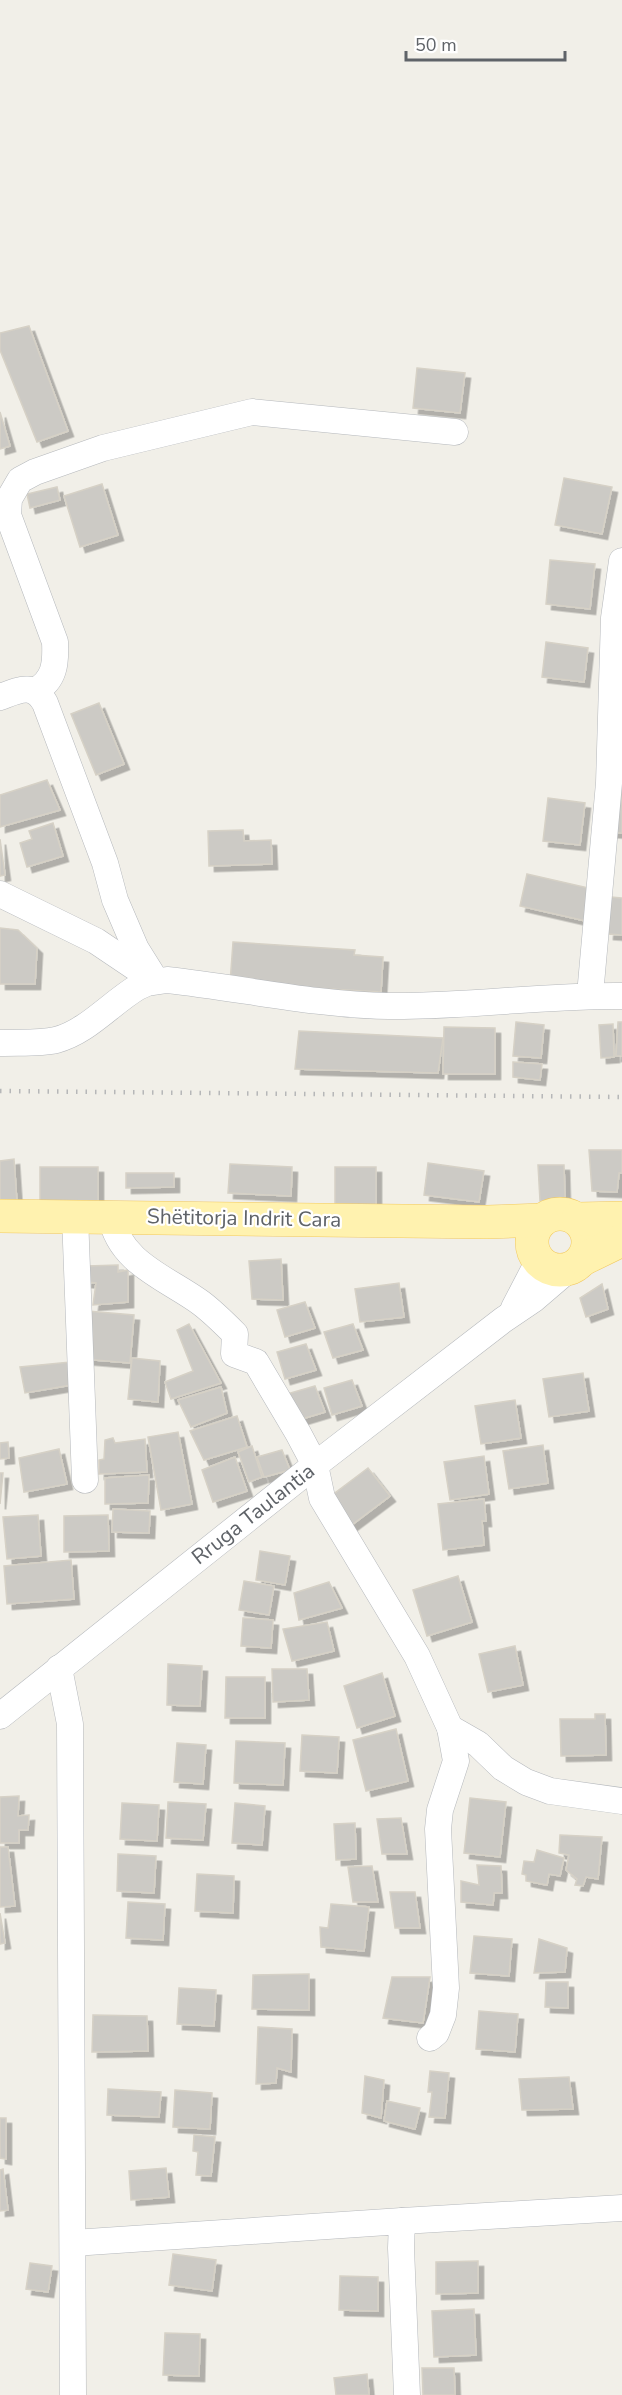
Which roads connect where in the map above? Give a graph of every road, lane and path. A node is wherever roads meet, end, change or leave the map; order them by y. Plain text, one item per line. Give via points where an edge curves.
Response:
1 (455, 432) dead end
2 (622, 561) edge
3 (35, 691) junction
4 (0, 697) edge
5 (0, 894) edge
6 (156, 981) junction
7 (590, 995) junction
8 (622, 996) edge
9 (0, 1043) edge
10 (0, 1216) edge
11 (75, 1216) junction
12 (111, 1216) junction
13 (622, 1218) edge
14 (622, 1240) edge
15 (553, 1252) junction
16 (315, 1465) junction
17 (85, 1480) dead end
18 (59, 1668) junction
19 (0, 1716) edge
20 (450, 1728) junction
21 (622, 1801) edge
22 (430, 2038) dead end
23 (622, 2208) edge
24 (402, 2221) junction
25 (72, 2243) junction
26 (73, 2395) edge
27 (407, 2395) edge

1 - 3 street via 252,412 103,448 20,480 9,499 8,515 55,642 56,664 46,685
2 - 7 street via 614,618 609,783
3 - 4 street via 21,690
3 - 6 street via 45,703 115,900 136,949
5 - 6 street via 96,942
6 - 7 street via 387,1006
6 - 9 street via 124,996 67,1036
7 - 8 street
10 - 11 main road, Shëtitorja Indrit Cara
11 - 12 main road, Shëtitorja Indrit Cara
11 - 17 street
12 - 15 main road, Shëtitorja Indrit Cara via 487,1222
12 - 16 street via 119,1240 132,1255 153,1274 201,1303 235,1334 234,1354 256,1362
13 - 15 main road via 552,1215
14 - 15 main road
15 - 16 street, Rruga Taulantia via 509,1316
16 - 18 street, Rruga Taulantia
16 - 20 street via 322,1498 417,1656
18 - 19 street, Rruga Taulantia
18 - 25 street via 70,1724
20 - 21 street via 478,1744 503,1768 526,1782 550,1791
20 - 22 street via 456,1761 438,1829 446,1988 443,2015
23 - 24 street
24 - 25 street
24 - 27 street
25 - 26 street

